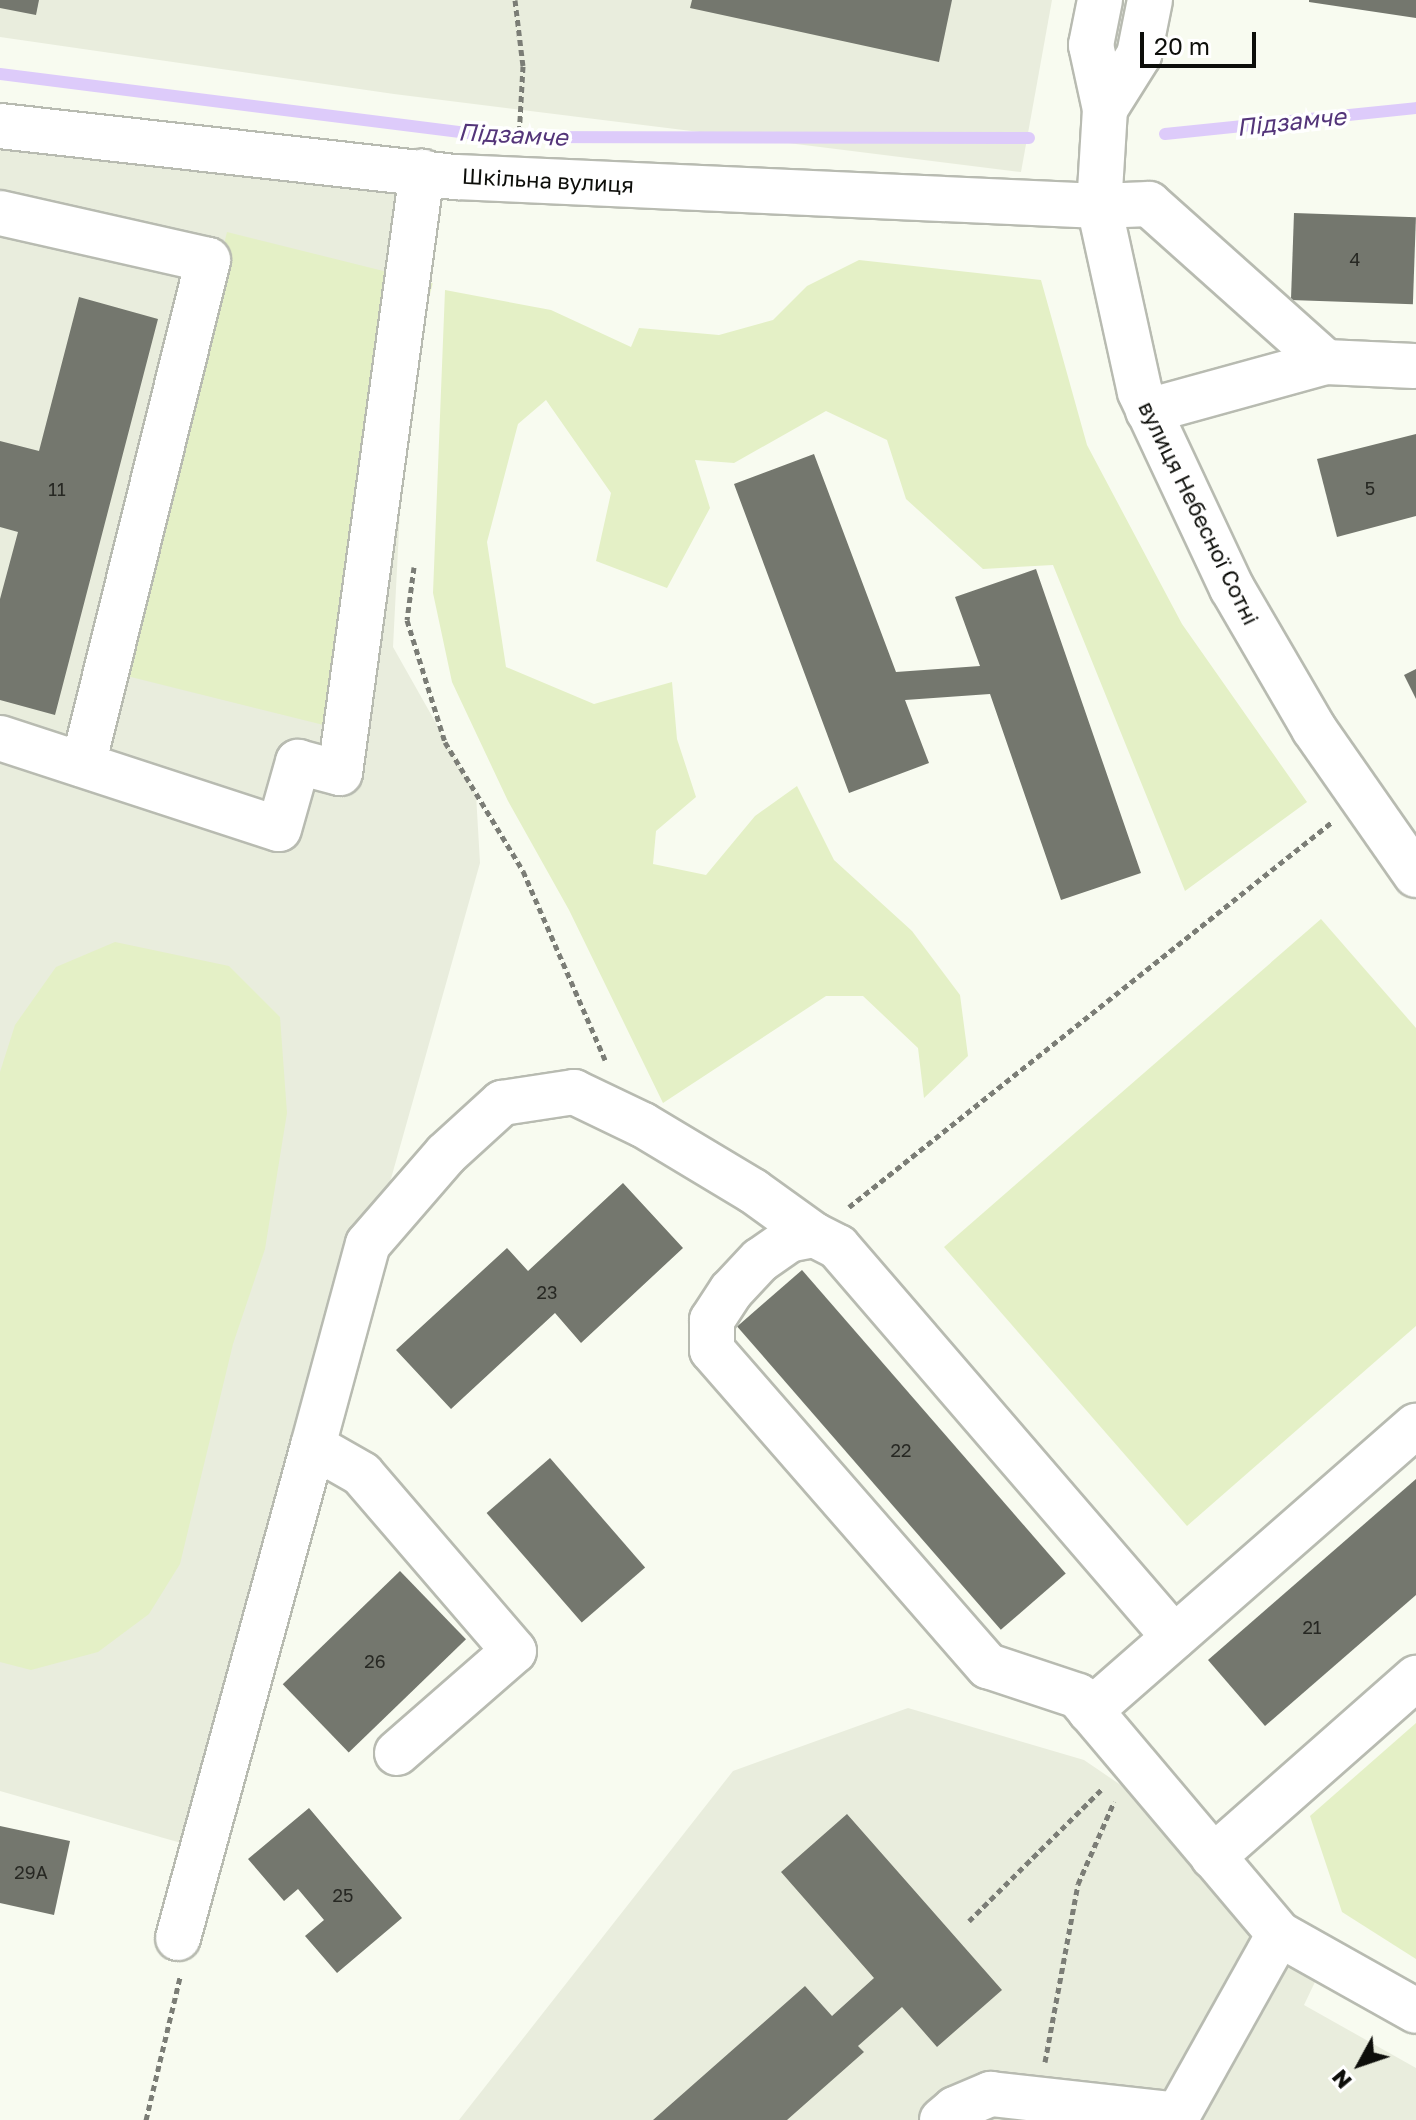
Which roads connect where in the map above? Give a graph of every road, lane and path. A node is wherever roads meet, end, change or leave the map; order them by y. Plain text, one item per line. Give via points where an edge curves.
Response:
1 (515, 0) edge
2 (1100, 0) edge
3 (1150, 0) edge
4 (1105, 109) junction
5 (0, 126) edge
6 (519, 140) dead end
7 (422, 172) junction
8 (1099, 206) junction
9 (0, 213) edge
10 (1326, 362) junction
11 (1414, 366) dead end
12 (1148, 411) junction
13 (415, 560) dead end
14 (0, 738) edge
15 (83, 765) junction
16 (1362, 797) junction
17 (1416, 875) edge
18 (605, 1061) dead end
19 (814, 1235) junction
20 (1416, 1426) edge
21 (313, 1446) junction
22 (1174, 1637) junction
23 (1416, 1678) edge
24 (1090, 1711) junction
25 (397, 1753) dead end
26 (1131, 1761) junction
27 (1213, 1857) junction
28 (969, 1921) dead end
29 (1279, 1934) junction
30 (178, 1938) joint
31 (1416, 2011) edge
32 (1039, 2099) junction
33 (1176, 2117) edge
34 (146, 2120) edge
35 (942, 2120) edge

1 - 6 path via 523,66
2 - 4 street, вулиця Небесної Сотні via 1091,45
3 - 4 street, вулиця Небесної Сотні via 1139,55
4 - 8 street, вулиця Небесної Сотні
5 - 7 street, Шкільна вулиця
7 - 8 street, Шкільна вулиця
7 - 15 street via 340,773 298,762 279,829
8 - 10 street, Шкільна вулиця via 1149,204
8 - 12 street, вулиця Небесної Сотні
9 - 15 street via 208,260
10 - 11 street
10 - 12 street
12 - 16 street, вулиця Небесної Сотні via 1232,588 1314,729
13 - 18 path via 407,620 445,742 523,871
14 - 15 street
16 - 17 street, вулиця Небесної Сотні
16 - 19 path
19 - 21 street via 651,1130 574,1092 502,1103 446,1154 368,1244
19 - 22 street via 838,1247
19 - 24 street via 789,1240 760,1260 731,1291 712,1320 712,1350 988,1666 1078,1696
20 - 22 street
21 - 25 street via 362,1474 514,1651
21 - 30 street
22 - 24 street
23 - 27 street
24 - 26 street
26 - 27 street
26 - 28 path
26 - 32 path via 1078,1884
27 - 29 street
29 - 31 street
29 - 33 street
30 - 34 path via 180,1981
32 - 33 street
32 - 35 street via 991,2094

